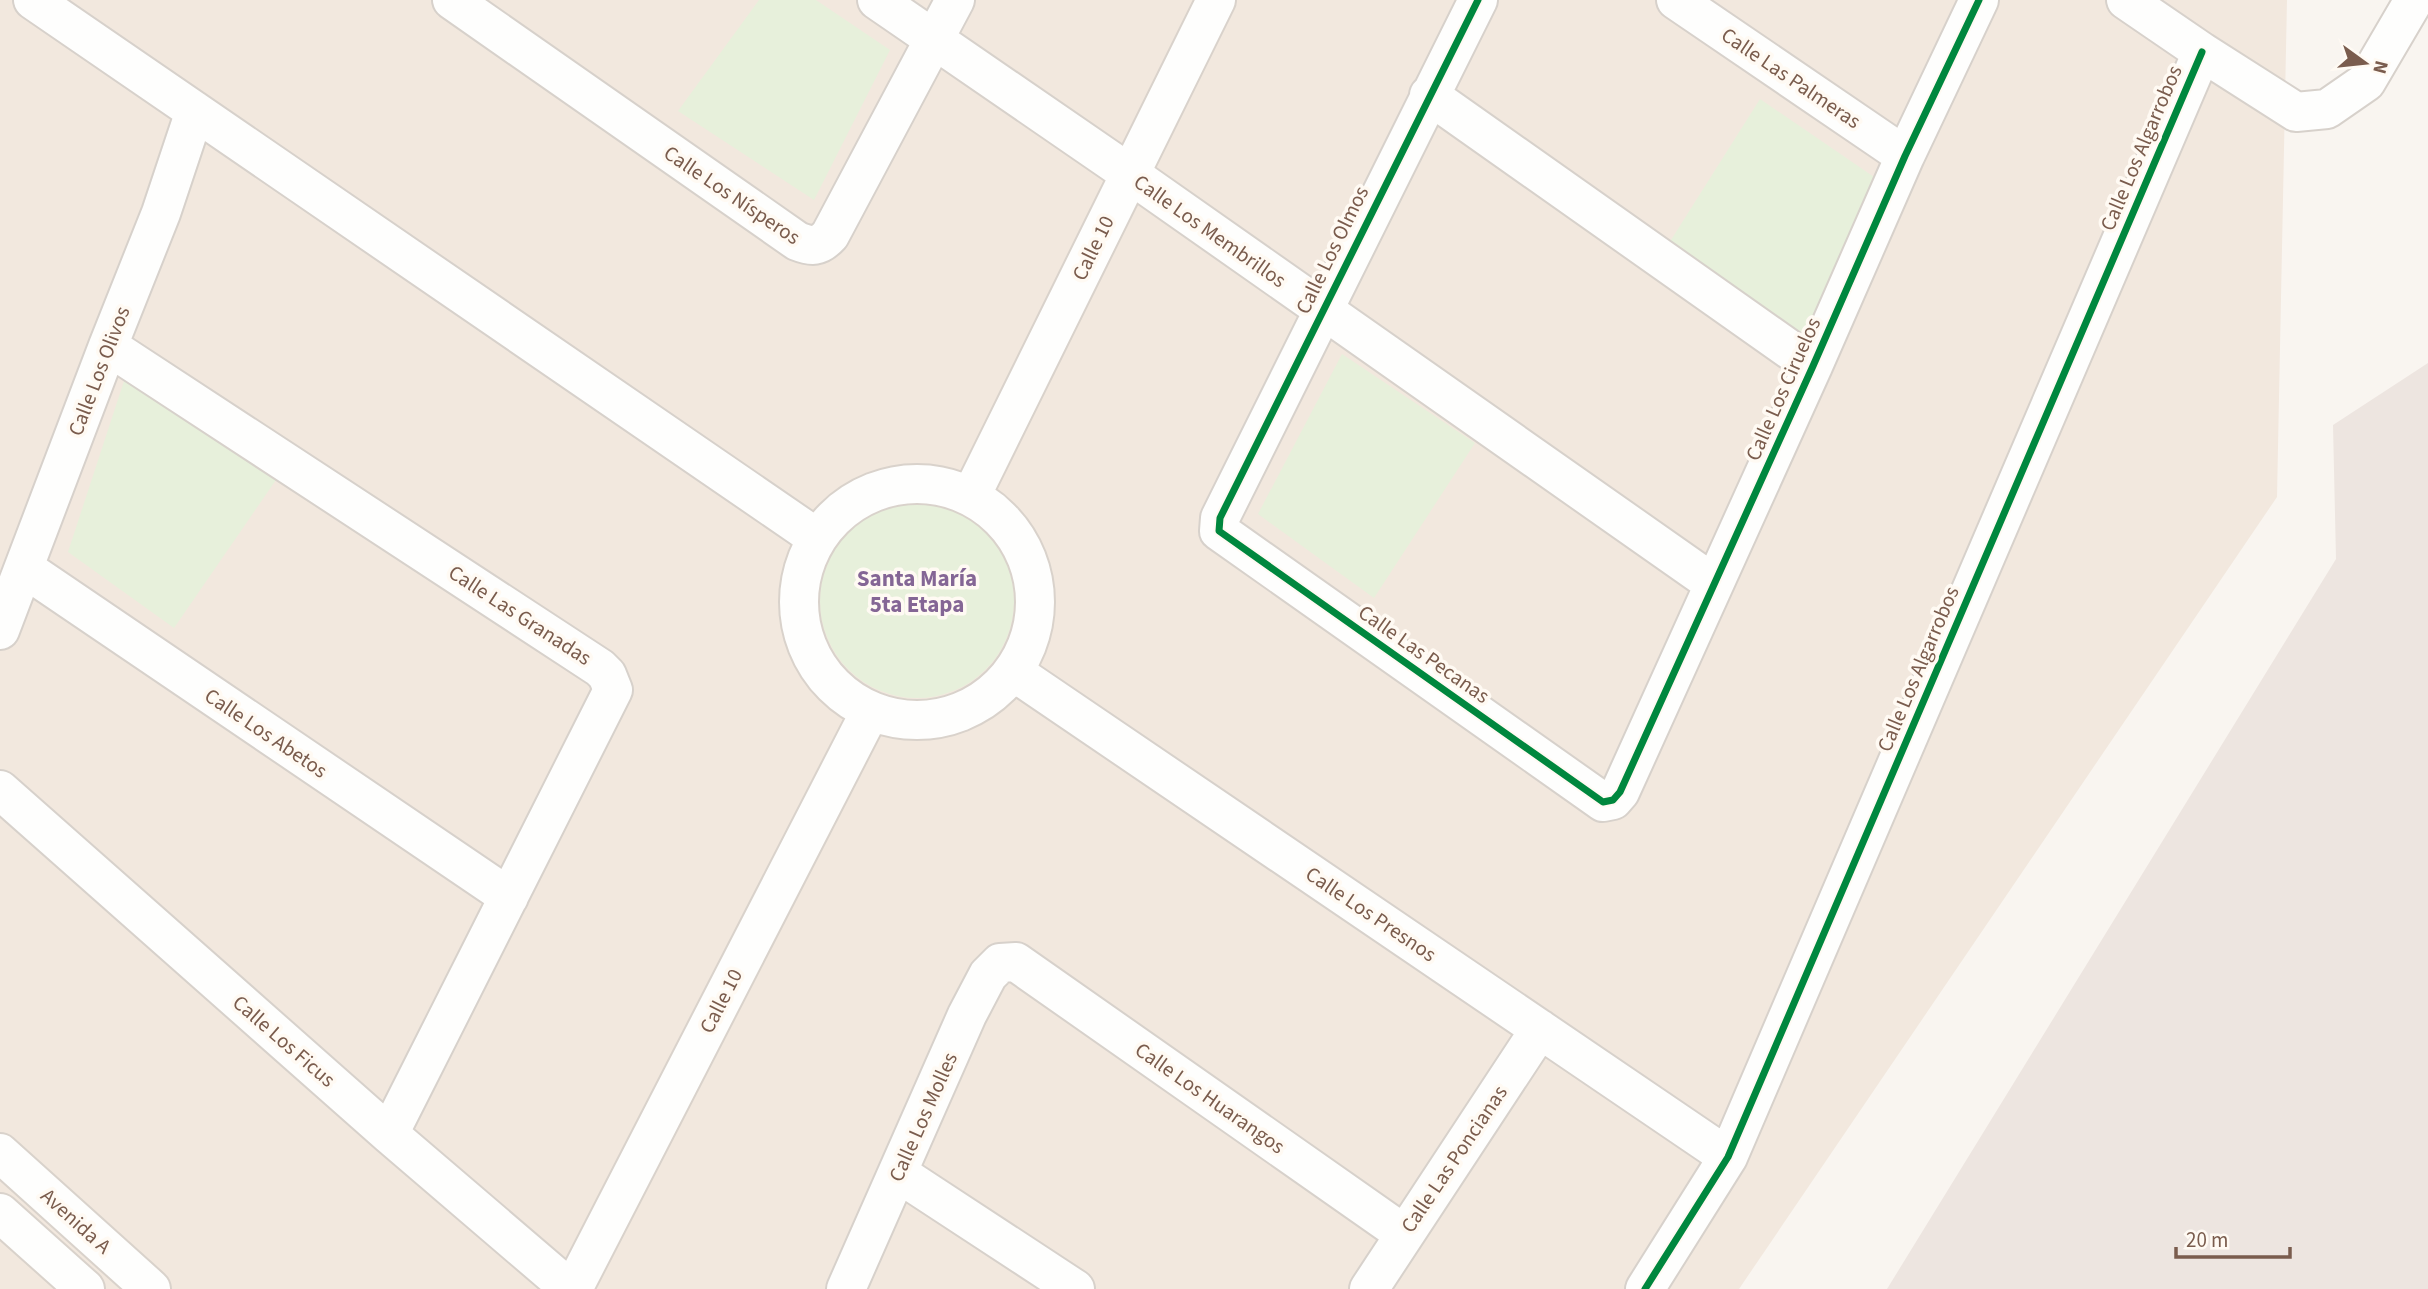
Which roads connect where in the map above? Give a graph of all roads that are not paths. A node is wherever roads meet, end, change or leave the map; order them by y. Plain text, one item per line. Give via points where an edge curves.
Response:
1 (33, 0) edge
2 (452, 0) edge
3 (877, 0) edge
4 (955, 0) edge
5 (1216, 0) edge
6 (1478, 0) edge
7 (1676, 0) edge
8 (1979, 0) edge
9 (2126, 0) edge
10 (2414, 0) edge
11 (934, 40) junction
12 (2202, 52) junction
13 (1429, 95) junction
14 (195, 111) junction
15 (1905, 156) junction
16 (1130, 174) junction
17 (1322, 309) junction
18 (108, 346) junction
19 (1813, 366) junction
20 (971, 496) junction
21 (1220, 518) joint
22 (817, 538) junction
23 (23, 568) junction
24 (1714, 584) junction
25 (0, 630) edge
26 (1014, 672) junction
27 (870, 712) junction
28 (0, 790) edge
29 (1620, 792) joint
30 (509, 897) junction
31 (1016, 962) joint
32 (1540, 1029) junction
33 (390, 1134) junction
34 (0, 1153) edge
35 (1728, 1157) junction
36 (898, 1173) junction
37 (0, 1213) edge
38 (1404, 1234) junction
39 (85, 1289) edge
40 (151, 1289) edge
41 (571, 1289) edge
42 (846, 1289) edge
43 (1075, 1289) edge
44 (1369, 1289) edge
45 (1644, 1289) edge

1 - 14 street
2 - 11 street, Calle Los Nísperos via 810,247 830,235
3 - 11 street, Calle Los Membrillos
4 - 11 street, Calle Los Nísperos
5 - 16 street, Calle 10
6 - 13 street, Calle Los Olmos
7 - 15 street, Calle Las Palmeras
8 - 15 street, Calle Los Ciruelos
9 - 12 street
10 - 12 street via 2366,82 2326,109 2297,111
11 - 16 street, Calle Los Membrillos
12 - 35 street, Calle Los Algarrobos
13 - 17 street, Calle Los Olmos
13 - 19 street
14 - 18 street, Calle Los Olivos via 161,213
14 - 22 street
15 - 19 street, Calle Los Ciruelos
16 - 17 street, Calle Los Membrillos
16 - 20 street, Calle 10
17 - 21 street, Calle Los Olmos
17 - 24 street, Calle Los Membrillos
18 - 23 street, Calle Los Olivos
18 - 30 street, Calle Las Granadas via 607,675 613,690
19 - 24 street, Calle Los Ciruelos
20 - 22 street via 938,485 903,484 869,493 839,512
20 - 26 street via 1004,520 1026,554 1033,581 1031,635
21 - 29 street, Calle Las Pecanas via 1219,531 1225,536 1603,802
22 - 27 street via 801,576 799,618 811,657 835,690
23 - 25 street, Calle Los Olivos
23 - 30 street, Calle Los Abetos
24 - 29 street, Calle Los Ciruelos
26 - 27 street via 985,700 949,717 909,722
26 - 32 street, Calle Los Presnos
27 - 41 street, Calle 10
28 - 33 street, Calle Los Ficus
30 - 33 street, Calle Las Granadas
31 - 36 street, Calle Los Molles via 1000,963 988,975
31 - 38 street, Calle Los Huarangos
32 - 35 street, Calle Los Presnos
32 - 38 street, Calle Las Poncianas
33 - 41 street, Calle Los Ficus
34 - 40 street, Avenida A
35 - 45 street, Calle Los Algarrobos
36 - 42 street, Calle Los Molles
36 - 43 street
37 - 39 street
38 - 44 street, Calle Las Poncianas

